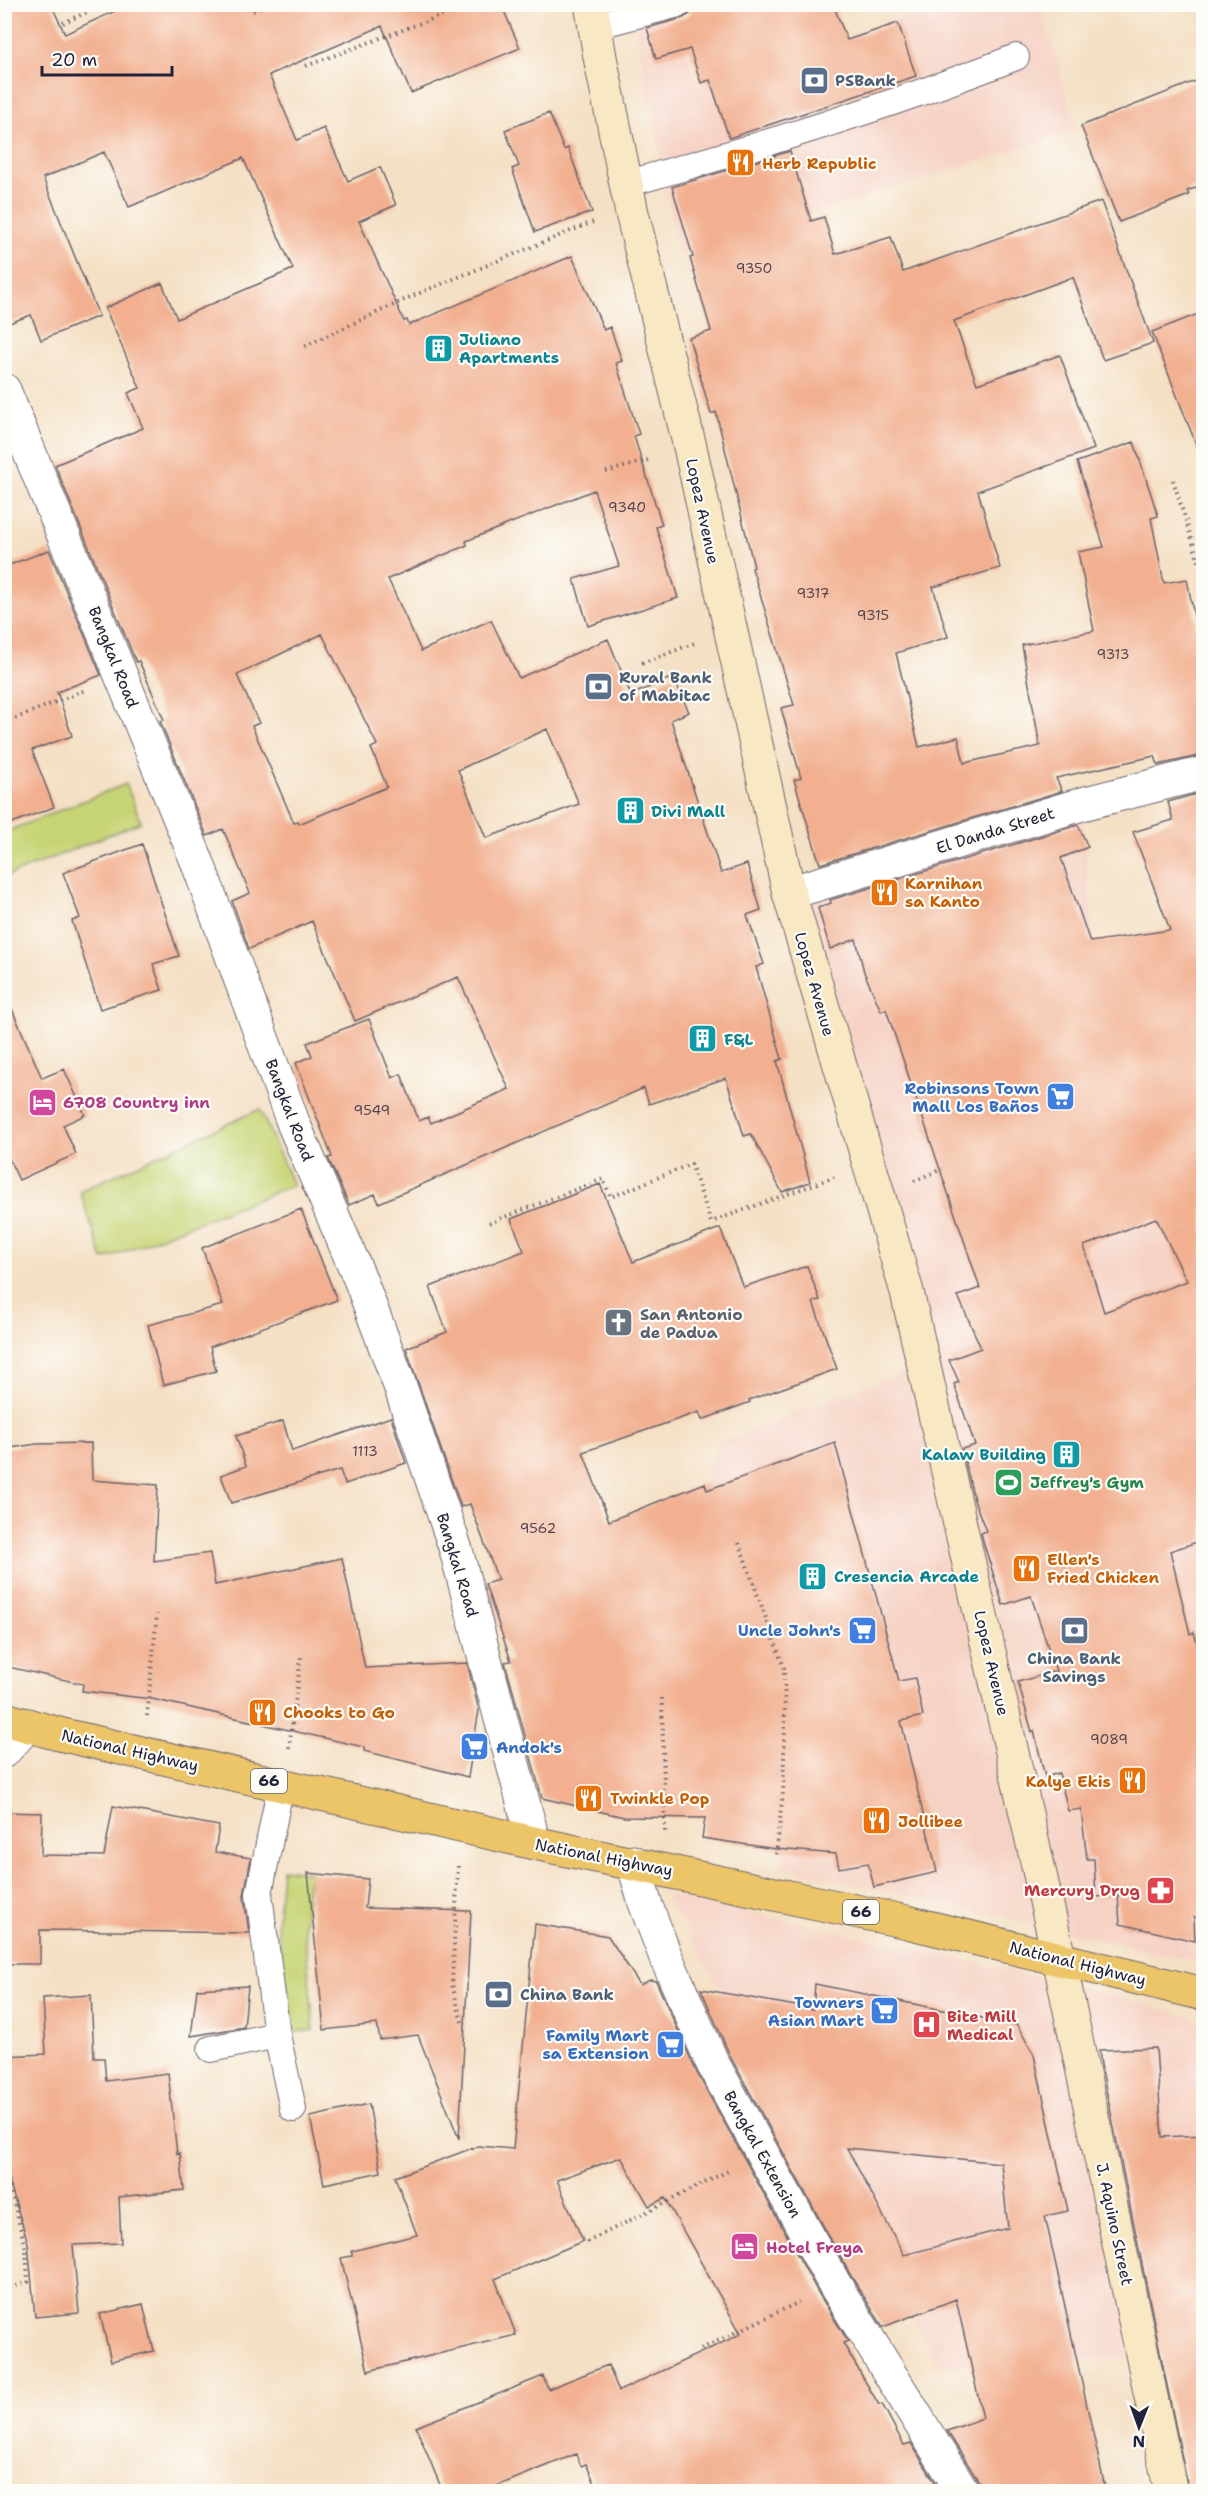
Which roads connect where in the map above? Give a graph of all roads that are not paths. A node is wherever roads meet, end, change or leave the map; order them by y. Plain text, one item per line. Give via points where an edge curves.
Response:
1 (679, 4) edge
2 (593, 15) edge
3 (1016, 57) dead end
4 (629, 199) junction
5 (4, 390) edge
6 (1203, 773) edge
7 (789, 892) junction
8 (16, 1722) edge
9 (4, 1751) edge
10 (281, 1784) junction
11 (534, 1843) junction
12 (647, 1865) junction
13 (1059, 1958) junction
14 (1203, 1995) edge
15 (277, 2035) junction
16 (211, 2049) dead end
17 (293, 2109) dead end
18 (963, 2492) edge
19 (1171, 2492) edge

1 - 2 lane
2 - 4 main road, Lopez Avenue
3 - 4 lane via 927,91 731,154
4 - 7 main road, Lopez Avenue via 690,447
5 - 11 street, Bangkal Road via 197,861 294,1125 360,1279 399,1383 456,1550
6 - 7 street, El Danda Street via 1082,804
7 - 13 main road, Lopez Avenue via 907,1292
8 - 9 street
8 - 10 main road, National Highway / 66
10 - 11 main road, National Highway / 66
10 - 15 lane via 259,1894
11 - 12 main road, National Highway / 66
12 - 13 main road, National Highway / 66
12 - 18 street, Bangkal Extension via 645,1903 709,2053 835,2285
13 - 14 main road, National Highway / 66
13 - 19 main road, J. Aquino Street
15 - 16 lane
15 - 17 lane

